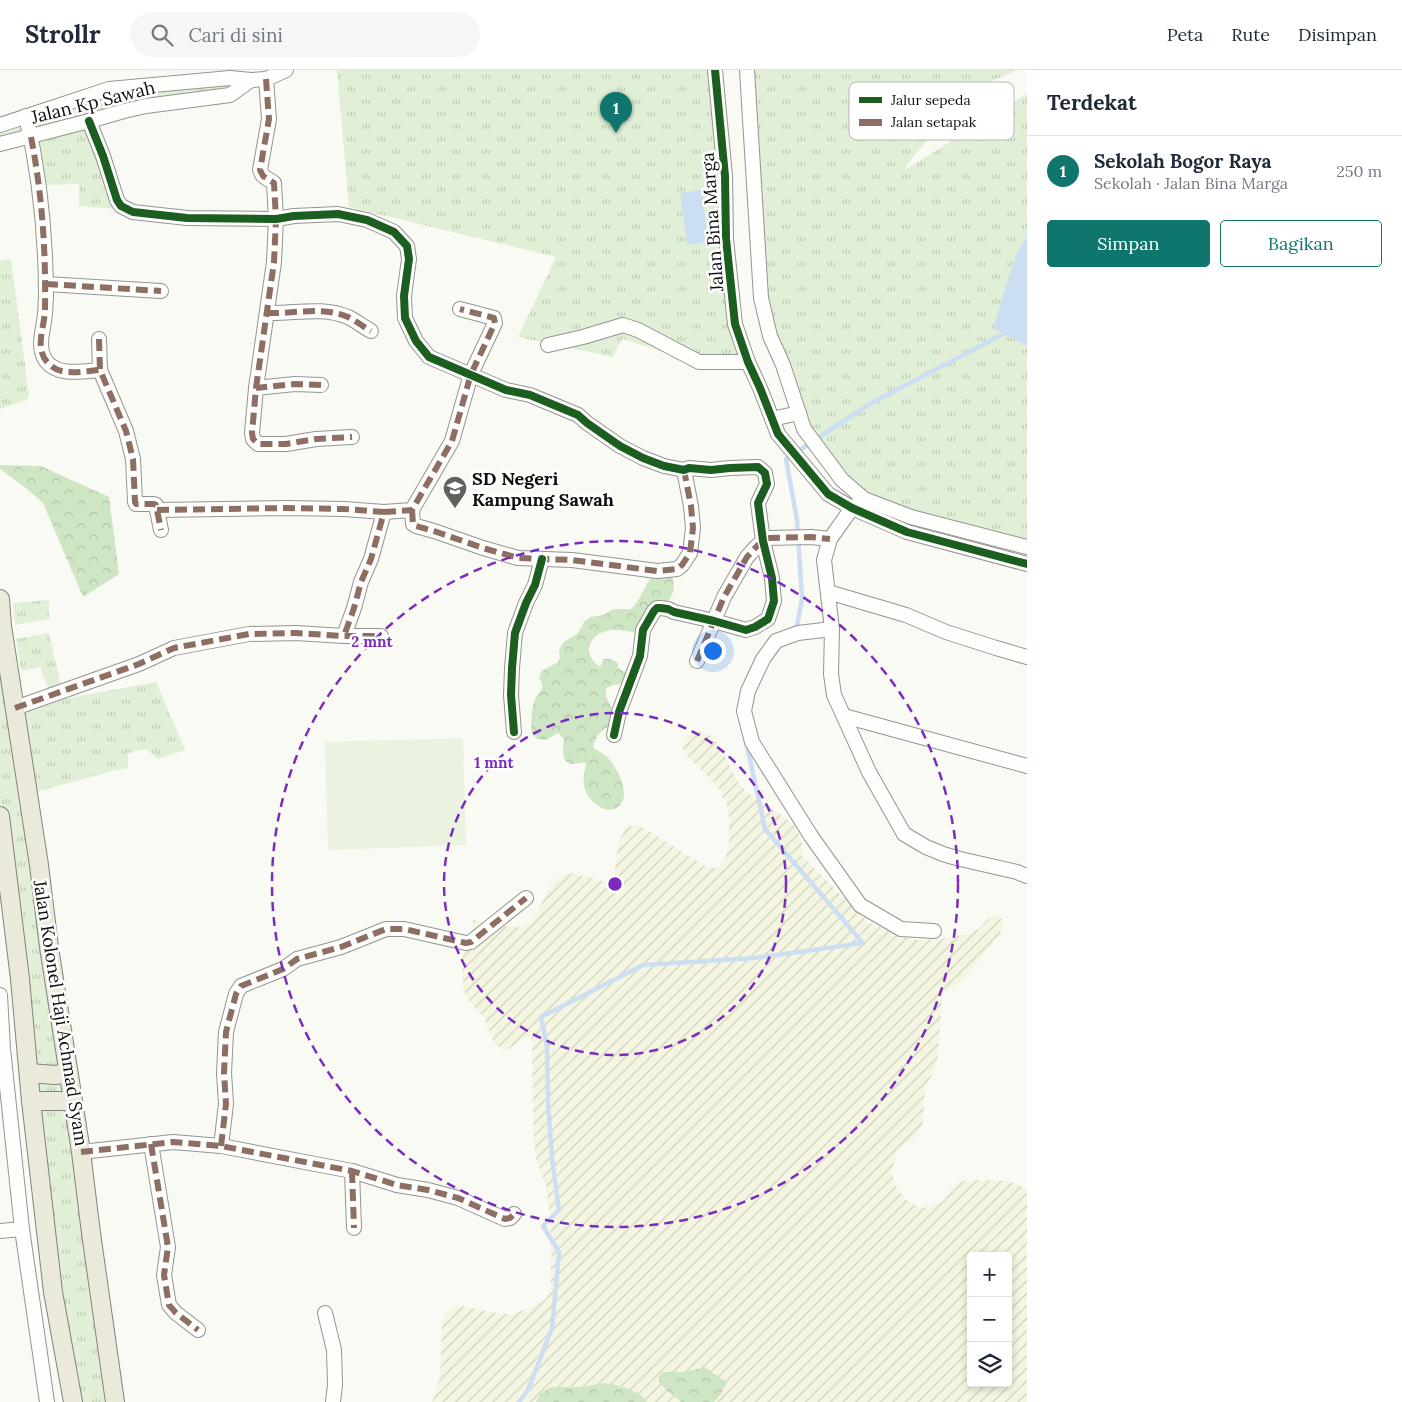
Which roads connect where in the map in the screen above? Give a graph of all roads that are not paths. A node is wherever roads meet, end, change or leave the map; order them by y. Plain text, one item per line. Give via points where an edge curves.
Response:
1 (286, 70) edge
2 (715, 70) edge
3 (747, 70) edge
4 (266, 79) junction
5 (251, 80) junction
6 (26, 116) junction
7 (90, 121) junction
8 (0, 125) edge
9 (31, 136) junction
10 (0, 144) edge
11 (276, 220) junction
12 (46, 284) junction
13 (161, 291) dead end
14 (460, 309) dead end
15 (267, 312) junction
16 (371, 331) dead end
17 (99, 339) dead end
18 (548, 344) dead end
19 (748, 362) junction
20 (100, 370) junction
21 (471, 374) junction
22 (321, 385) dead end
23 (256, 388) junction
24 (799, 413) junction
25 (772, 419) junction
26 (352, 437) dead end
27 (684, 470) junction
28 (864, 498) junction
29 (852, 508) junction
30 (157, 510) junction
31 (412, 510) junction
32 (384, 512) junction
33 (161, 530) dead end
34 (830, 539) junction
35 (766, 540) junction
36 (1027, 546) edge
37 (542, 559) junction
38 (1027, 564) edge
39 (828, 592) junction
40 (0, 599) edge
41 (714, 620) junction
42 (1, 624) edge
43 (832, 629) junction
44 (344, 636) junction
45 (381, 636) dead end
46 (1027, 657) edge
47 (697, 661) dead end
48 (15, 708) junction
49 (844, 716) junction
50 (514, 732) dead end
51 (614, 735) dead end
52 (1027, 766) edge
53 (0, 816) edge
54 (1027, 876) edge
55 (526, 898) dead end
56 (934, 931) dead end
57 (0, 995) edge
58 (29, 1072) junction
59 (68, 1073) junction
60 (31, 1100) junction
61 (73, 1102) junction
62 (151, 1144) junction
63 (221, 1146) junction
64 (81, 1152) junction
65 (352, 1171) junction
66 (514, 1214) dead end
67 (354, 1228) dead end
68 (22, 1229) junction
69 (0, 1231) edge
70 (325, 1314) dead end
71 (198, 1330) dead end
72 (47, 1402) edge
73 (73, 1402) edge
74 (115, 1402) edge
75 (333, 1402) edge

1 - 4 street, Jalan Kp Sawah
2 - 19 street, Jalan Bina Marga via 732,298 735,324
3 - 24 street via 761,298 770,336
4 - 5 street, Jalan Kp Sawah
4 - 11 street via 268,119 260,170 274,183
5 - 6 street, Jalan Kp Sawah via 230,78 109,89
5 - 7 street, Jalan Kp Sawah via 230,95 146,106
6 - 8 street, Jalan Kp Sawah
6 - 9 street
7 - 9 street, Jalan Kp Sawah
7 - 11 street via 121,206 133,212 164,216
9 - 10 street, Jalan Kp Sawah
9 - 12 street via 43,224
11 - 15 street
11 - 21 street via 338,214 367,220 394,232 407,246 405,318 416,341 429,357
12 - 13 street
12 - 20 street via 40,341 45,359 65,372
14 - 21 street via 494,318 495,323
15 - 16 street via 330,312 348,317
15 - 23 street
17 - 20 street
18 - 19 street via 623,325 699,362
19 - 25 street, Jalan Bina Marga
20 - 30 street via 126,431 133,459 135,502 154,504
21 - 27 street via 578,415 609,439 643,458
21 - 31 street via 452,441
22 - 23 street
23 - 26 street via 252,433 258,444
24 - 25 street
24 - 28 street via 804,429 842,480
25 - 29 street, Jalan Bina Marga via 778,434 828,494
27 - 35 street via 758,468 765,473 767,484 758,503
27 - 37 street via 693,528 690,553 677,569 657,571
28 - 29 street
28 - 36 street via 912,517
29 - 34 street
29 - 38 street, Jalan Bina Marga via 907,532
30 - 32 street via 288,508
30 - 33 street
31 - 32 street
31 - 37 street via 416,526 518,558
32 - 44 street
34 - 35 street
34 - 39 street via 824,560
35 - 41 street via 744,561
35 - 41 street via 774,601 768,619 746,630
37 - 50 street via 515,633 511,695
39 - 43 street
39 - 46 street
40 - 42 main road, Jalan Kolonel Haji Achmad Syam
41 - 47 street
41 - 51 street via 660,608 654,611 643,630 640,656
42 - 48 main road, Jalan Kolonel Haji Achmad Syam
43 - 49 street via 832,685
43 - 56 street via 798,633 776,641 763,659 748,691 744,710 752,742 811,836 860,905 901,929
44 - 45 street
44 - 48 street via 249,634 174,648 139,664
48 - 59 main road, Jalan Kolonel Haji Achmad Syam
49 - 52 street
49 - 54 street via 869,772 904,834 944,854
53 - 58 main road, Jalan Kolonel Haji Achmad Syam
55 - 63 street via 471,942 386,929 341,948 298,959 241,986 232,1005 226,1032 226,1104
57 - 68 street
58 - 59 main road
58 - 60 main road, Jalan Kolonel Haji Achmad Syam
59 - 61 main road, Jalan Kolonel Haji Achmad Syam
60 - 61 main road
60 - 73 main road, Jalan Kolonel Haji Achmad Syam via 53,1292
61 - 64 main road, Jalan Kolonel Haji Achmad Syam
62 - 63 street via 173,1142
62 - 64 street
62 - 71 street via 168,1247 164,1275 169,1305
63 - 65 street
64 - 74 main road, Jalan Kolonel Haji Achmad Syam
65 - 66 street via 458,1198 506,1219
65 - 67 street
68 - 69 street
68 - 72 street
70 - 75 street via 334,1350

